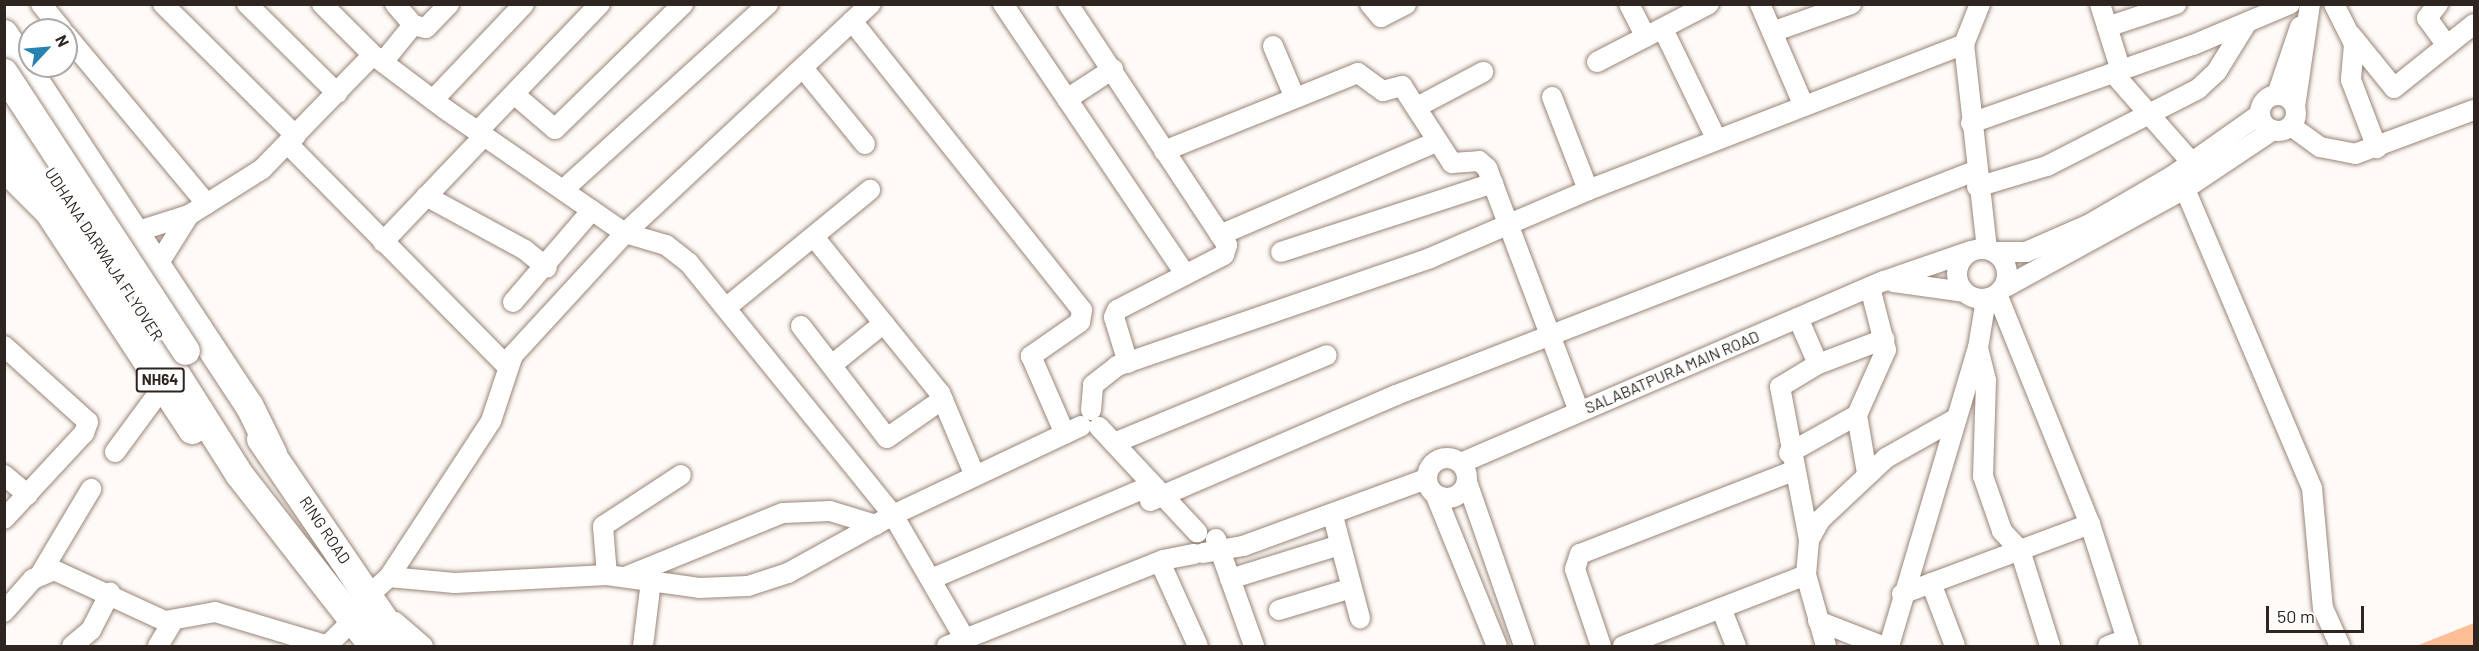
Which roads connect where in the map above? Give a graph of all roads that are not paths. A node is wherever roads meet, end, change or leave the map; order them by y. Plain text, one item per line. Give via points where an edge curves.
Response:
1 (40, 4) edge
2 (163, 4) edge
3 (247, 4) edge
4 (322, 4) edge
5 (395, 4) edge
6 (449, 4) edge
7 (524, 4) edge
8 (600, 4) edge
9 (683, 4) edge
10 (768, 4) edge
11 (871, 4) edge
12 (1003, 4) edge
13 (1068, 4) edge
14 (1370, 4) edge
15 (1406, 4) edge
16 (1629, 4) edge
17 (1709, 4) edge
18 (1760, 4) edge
19 (1851, 4) edge
20 (1980, 4) edge
21 (2100, 4) edge
22 (2176, 4) edge
23 (2290, 4) edge
24 (2334, 4) edge
25 (2310, 5) edge
26 (2433, 6) edge
27 (52, 18) edge
28 (852, 21) junction
29 (2246, 24) junction
30 (2475, 24) edge
31 (413, 25) junction
32 (2107, 27) junction
33 (1772, 32) junction
34 (1654, 33) junction
35 (4, 34) edge
36 (2351, 35) junction
37 (1965, 44) junction
38 (1274, 46) dead end
39 (2447, 46) junction
40 (78, 49) edge
41 (378, 58) junction
42 (1597, 62) dead end
43 (803, 68) junction
44 (1113, 69) junction
45 (1483, 72) dead end
46 (2117, 72) junction
47 (12, 74) edge
48 (337, 93) junction
49 (514, 94) junction
50 (2277, 95) junction
51 (1552, 97) dead end
52 (1295, 98) junction
53 (1067, 99) junction
54 (433, 100) junction
55 (4, 102) edge
56 (1804, 106) junction
57 (1417, 107) junction
58 (2475, 110) edge
59 (2260, 114) junction
60 (2151, 117) junction
61 (2286, 121) junction
62 (1971, 123) junction
63 (481, 134) junction
64 (292, 140) junction
65 (1717, 140) junction
66 (1438, 141) junction
67 (4, 143) edge
68 (865, 144) dead end
69 (2377, 148) junction
70 (1164, 151) junction
71 (2192, 163) junction
72 (4, 167) edge
73 (1976, 179) junction
74 (1493, 183) junction
75 (2185, 189) junction
76 (563, 190) junction
77 (870, 190) dead end
78 (1588, 190) junction
79 (426, 196) junction
80 (207, 204) junction
81 (592, 210) junction
82 (49, 212) junction
83 (189, 215) junction
84 (1508, 224) junction
85 (135, 232) junction
86 (625, 233) junction
87 (1220, 235) junction
88 (814, 237) junction
89 (383, 242) junction
90 (1984, 251) junction
91 (1281, 252) dead end
92 (157, 266) junction
93 (547, 268) junction
94 (1185, 274) junction
95 (1877, 284) junction
96 (1964, 292) junction
97 (1995, 294) junction
98 (513, 302) dead end
99 (727, 307) junction
100 (1798, 318) junction
101 (884, 323) junction
102 (801, 326) dead end
103 (1550, 335) junction
104 (1884, 339) junction
105 (4, 346) edge
106 (1978, 348) junction
107 (1327, 356) dead end
108 (1128, 363) junction
109 (832, 364) junction
110 (1818, 364) junction
111 (173, 366) junction
112 (507, 366) junction
113 (943, 399) junction
114 (1579, 411) junction
115 (1857, 415) junction
116 (1957, 418) junction
117 (1086, 426) junction
118 (1114, 443) junction
119 (115, 452) dead end
120 (273, 454) junction
121 (1791, 462) junction
122 (1464, 473) junction
123 (1867, 473) junction
124 (4, 475) edge
125 (681, 475) dead end
126 (975, 476) junction
127 (1431, 487) junction
128 (91, 489) dead end
129 (28, 495) junction
130 (1150, 496) junction
131 (1333, 516) junction
132 (4, 519) edge
133 (884, 520) junction
134 (2090, 524) junction
135 (1809, 540) junction
136 (1201, 544) junction
137 (1340, 545) junction
138 (2020, 550) junction
139 (1162, 561) junction
140 (41, 573) junction
141 (1806, 575) junction
142 (616, 576) junction
143 (931, 579) junction
144 (1230, 579) junction
145 (651, 581) junction
146 (1931, 583) junction
147 (1352, 588) junction
148 (110, 593) junction
149 (379, 593) junction
150 (1902, 594) junction
151 (1721, 608) junction
152 (1279, 610) dead end
153 (4, 612) edge
154 (1360, 618) dead end
155 (1818, 621) junction
156 (172, 623) junction
157 (366, 640) edge
158 (955, 644) edge
159 (2121, 644) edge
160 (72, 646) edge
161 (158, 646) edge
162 (328, 646) edge
163 (402, 646) edge
164 (423, 646) edge
165 (643, 646) edge
166 (1198, 646) edge
167 (1254, 646) edge
168 (1497, 646) edge
169 (1524, 646) edge
170 (1601, 646) edge
171 (1623, 646) edge
172 (1736, 646) edge
173 (1826, 646) edge
174 (1882, 646) edge
175 (1889, 646) edge
176 (1955, 646) edge
177 (2050, 646) edge
178 (2340, 646) edge

1 - 27 street
2 - 64 street
3 - 48 street
4 - 41 street
5 - 31 street
6 - 31 street via 426,28
7 - 54 street
8 - 49 street
9 - 49 street via 555,129
10 - 76 street
11 - 28 street
12 - 53 street
13 - 44 street
14 - 15 street via 1381,17
16 - 34 street
17 - 34 street
18 - 33 street
19 - 33 street
20 - 37 street
21 - 32 street
22 - 32 street
23 - 29 street
24 - 36 street
25 - 50 street
25 - 61 street
26 - 39 street via 2427,18
28 - 43 street
28 - 117 street via 1082,310 1080,322 1031,356
29 - 46 street
29 - 60 street via 2217,71
30 - 39 street
31 - 41 street
32 - 46 street
33 - 56 street
34 - 42 street
34 - 65 street
35 - 47 highway
36 - 39 street via 2394,88
36 - 69 street via 2351,80
37 - 56 street
37 - 62 street
38 - 52 street
40 - 80 street
41 - 48 street
41 - 54 street
43 - 68 street
43 - 86 street
44 - 53 street
44 - 70 street
45 - 57 street
46 - 60 street
46 - 62 street
47 - 85 highway
47 - 111 highway, UDHANA DARWAJA FLYOVER, bridge
48 - 64 street
49 - 63 street
50 - 59 street via 2267,99
50 - 61 street
51 - 78 street
52 - 57 street via 1358,73 1383,90 1402,86
52 - 70 street
53 - 94 street
54 - 63 street
55 - 111 highway, UDHANA DARWAJA FLYOVER
56 - 65 street
57 - 66 street
58 - 69 street
59 - 61 street
59 - 71 street
60 - 71 street
60 - 73 street via 2047,166
61 - 69 street via 2338,153
61 - 75 street
62 - 73 street
63 - 76 street
63 - 79 street
64 - 80 street via 262,169
64 - 89 street
65 - 78 street
66 - 74 street via 1457,166 1484,163
66 - 87 street
67 - 82 highway
70 - 87 street
71 - 90 street via 2049,244 2026,252
72 - 82 highway, NH64
73 - 90 street
73 - 103 street
74 - 84 street
74 - 91 street
75 - 97 street
75 - 178 street via 2312,488 2323,608
76 - 81 street
77 - 88 street
78 - 84 street
79 - 89 street
79 - 93 street via 525,250
80 - 83 street
81 - 86 street
81 - 93 street
82 - 111 highway, NH64
83 - 85 street
83 - 92 street
84 - 103 street
84 - 108 street via 1430,258
85 - 92 highway
86 - 99 street via 666,244
86 - 112 street
87 - 94 street via 1227,245 1224,255
88 - 99 street
88 - 101 street
89 - 112 street
90 - 95 street, SALABATPURA MAIN ROAD
90 - 96 street via 1957,269
90 - 97 street via 2007,272
92 - 120 highway via 249,405
93 - 98 street
94 - 108 street via 1117,310 1114,317
95 - 96 street
95 - 100 street, SALABATPURA MAIN ROAD
95 - 104 street
96 - 97 street
97 - 106 street
97 - 134 street
99 - 133 street
100 - 110 street
100 - 114 street, SALABATPURA MAIN ROAD
101 - 109 street
101 - 113 street
102 - 109 street
103 - 114 street
103 - 130 street
104 - 110 street
104 - 115 street via 1884,361
105 - 129 street via 88,422
106 - 116 street
106 - 138 street via 1986,381 1983,476 2002,531
107 - 118 street
108 - 117 street via 1093,385
109 - 113 street via 887,438
110 - 121 street via 1780,387
111 - 119 street
111 - 120 highway, UDHANA DARWAJA FLYOVER
111 - 157 highway, RING ROAD / NH64 via 258,524 295,563 325,584
112 - 149 street via 491,421
113 - 126 street
114 - 122 street, SALABATPURA MAIN ROAD
115 - 121 street
115 - 123 street
116 - 123 street
116 - 150 street
117 - 118 street
117 - 126 street
117 - 130 street
118 - 130 street
120 - 149 highway, RING ROAD
121 - 135 street
121 - 170 street via 1580,555 1575,569
122 - 127 street, SALABATPURA MAIN ROAD via 1455,497
122 - 127 street via 1442,458 1430,466
122 - 169 street
123 - 135 street via 1820,520
124 - 129 street
125 - 142 street via 603,526
126 - 133 street
127 - 131 street
127 - 168 street
128 - 140 street
129 - 132 street
130 - 136 street
130 - 143 street
131 - 136 street via 1243,546
131 - 137 street
133 - 142 street via 830,511 783,513
133 - 143 street
133 - 145 street via 788,573 748,586
134 - 138 street
134 - 159 street
135 - 141 street
136 - 139 street
136 - 144 street
137 - 144 street
137 - 147 street
138 - 146 street
138 - 177 street
139 - 158 street
139 - 166 street
140 - 148 street via 64,571
140 - 153 street
141 - 151 street
141 - 155 street
142 - 145 street
142 - 149 street via 455,583
143 - 158 street
144 - 167 street
145 - 165 street
146 - 150 street
146 - 176 street
147 - 152 street
147 - 154 street
148 - 156 street
148 - 160 street via 91,630
149 - 163 highway, RING ROAD
149 - 164 street
150 - 175 street
151 - 171 street
151 - 172 street
155 - 173 street
155 - 174 street
156 - 161 street
156 - 162 street via 215,612
157 - 162 street

